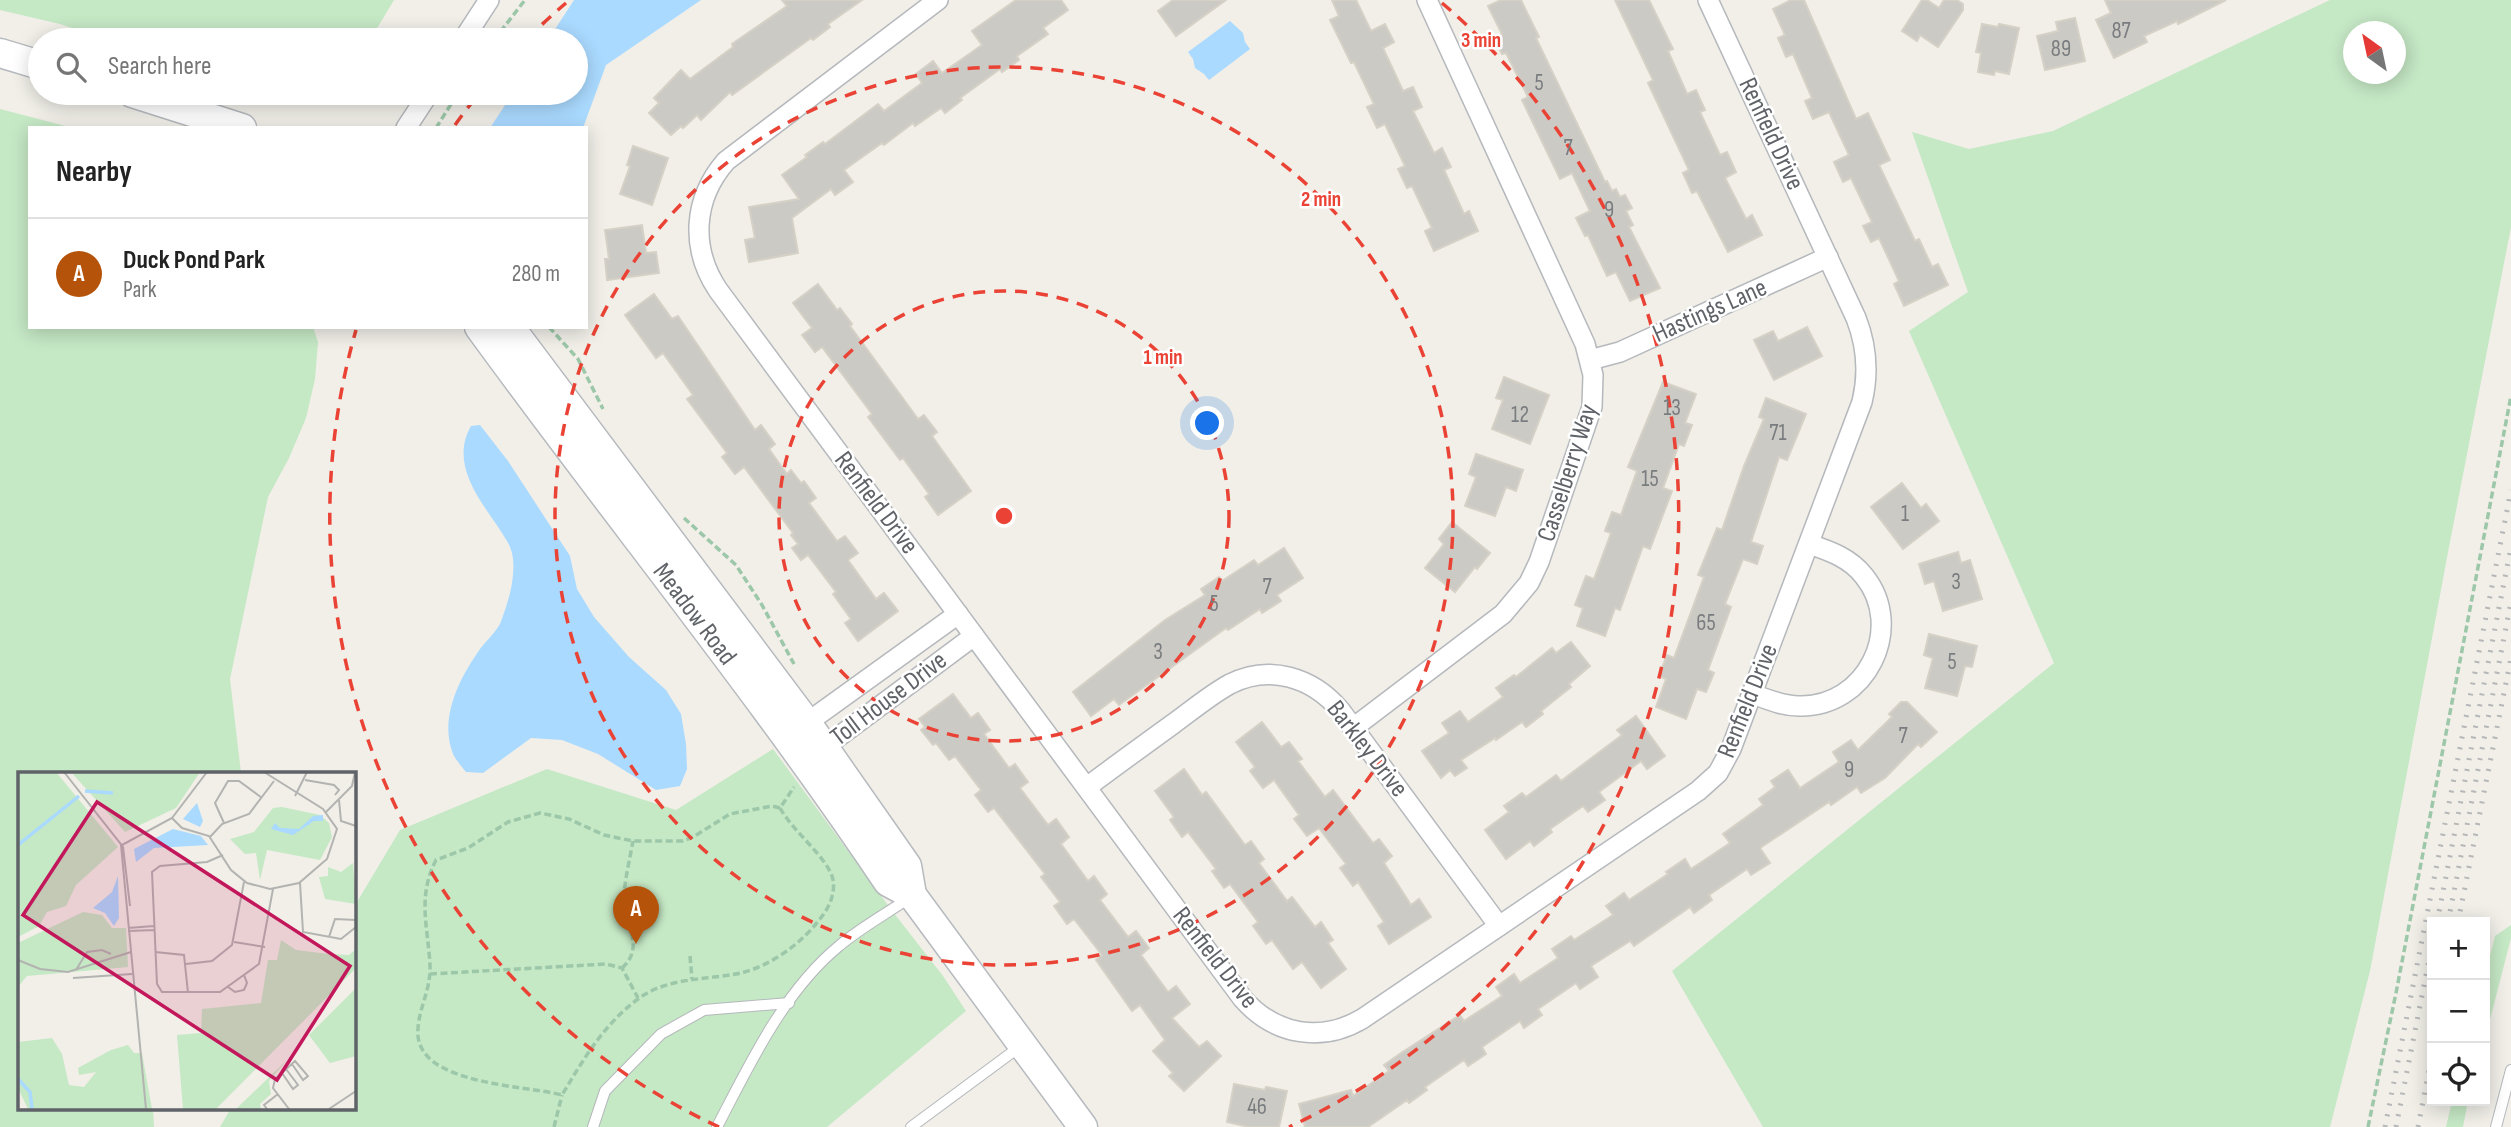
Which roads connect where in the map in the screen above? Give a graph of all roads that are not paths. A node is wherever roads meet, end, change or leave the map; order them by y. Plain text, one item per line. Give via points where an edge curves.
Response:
1 (489, 0) edge
2 (938, 0) edge
3 (1427, 0) edge
4 (1708, 0) edge
5 (471, 28) edge
6 (0, 53) edge
7 (28, 61) edge
8 (170, 105) edge
9 (421, 105) edge
10 (236, 126) edge
11 (407, 126) edge
12 (1828, 257) junction
13 (479, 329) edge
14 (511, 329) edge
15 (1590, 360) junction
16 (1809, 544) junction
17 (958, 614) junction
18 (974, 636) junction
19 (1752, 694) junction
20 (1353, 728) junction
21 (797, 730) junction
22 (808, 764) junction
23 (1087, 787) junction
24 (912, 895) junction
25 (1499, 926) junction
26 (789, 1003) junction
27 (1022, 1045) junction
28 (2511, 1070) edge
29 (593, 1127) edge
30 (717, 1127) edge
31 (911, 1127) edge
32 (1083, 1127) edge
33 (2496, 1127) edge

1 - 5 street
2 - 17 street, Renfield Drive via 732,154 706,190 698,233 705,267 718,290
3 - 15 street, Casselberry Way
4 - 12 street, Renfield Drive
6 - 7 street
8 - 10 street
9 - 11 street
12 - 15 street, Hastings Lane via 1622,351
12 - 16 street, Renfield Drive via 1859,326 1867,371 1862,402
13 - 21 street, Meadow Road via 554,431
14 - 21 street, Meadow Road
15 - 20 street, Casselberry Way via 1594,388 1588,420 1526,588 1499,618
16 - 19 street, Renfield Drive
16 - 19 street via 1847,560 1869,582 1880,611 1878,650 1857,684 1838,698 1792,706
17 - 18 street, Renfield Drive
17 - 21 street, Toll House Drive
18 - 22 street, Toll House Drive
18 - 23 street, Renfield Drive
19 - 25 street, Renfield Drive via 1728,758 1706,786
20 - 23 street, Barkley Drive via 1335,704 1312,685 1283,676 1253,676 1219,691
20 - 25 street, Barkley Drive
21 - 22 street, Meadow Road
22 - 24 street, Meadow Road via 907,866
23 - 25 street, Renfield Drive via 1248,1004 1284,1028 1313,1034 1349,1026
24 - 26 lane via 838,947
24 - 27 street, Meadow Road
26 - 29 lane via 705,1010 661,1034 605,1091
26 - 30 lane via 761,1042
27 - 31 lane
27 - 32 street, Meadow Road
28 - 33 lane

